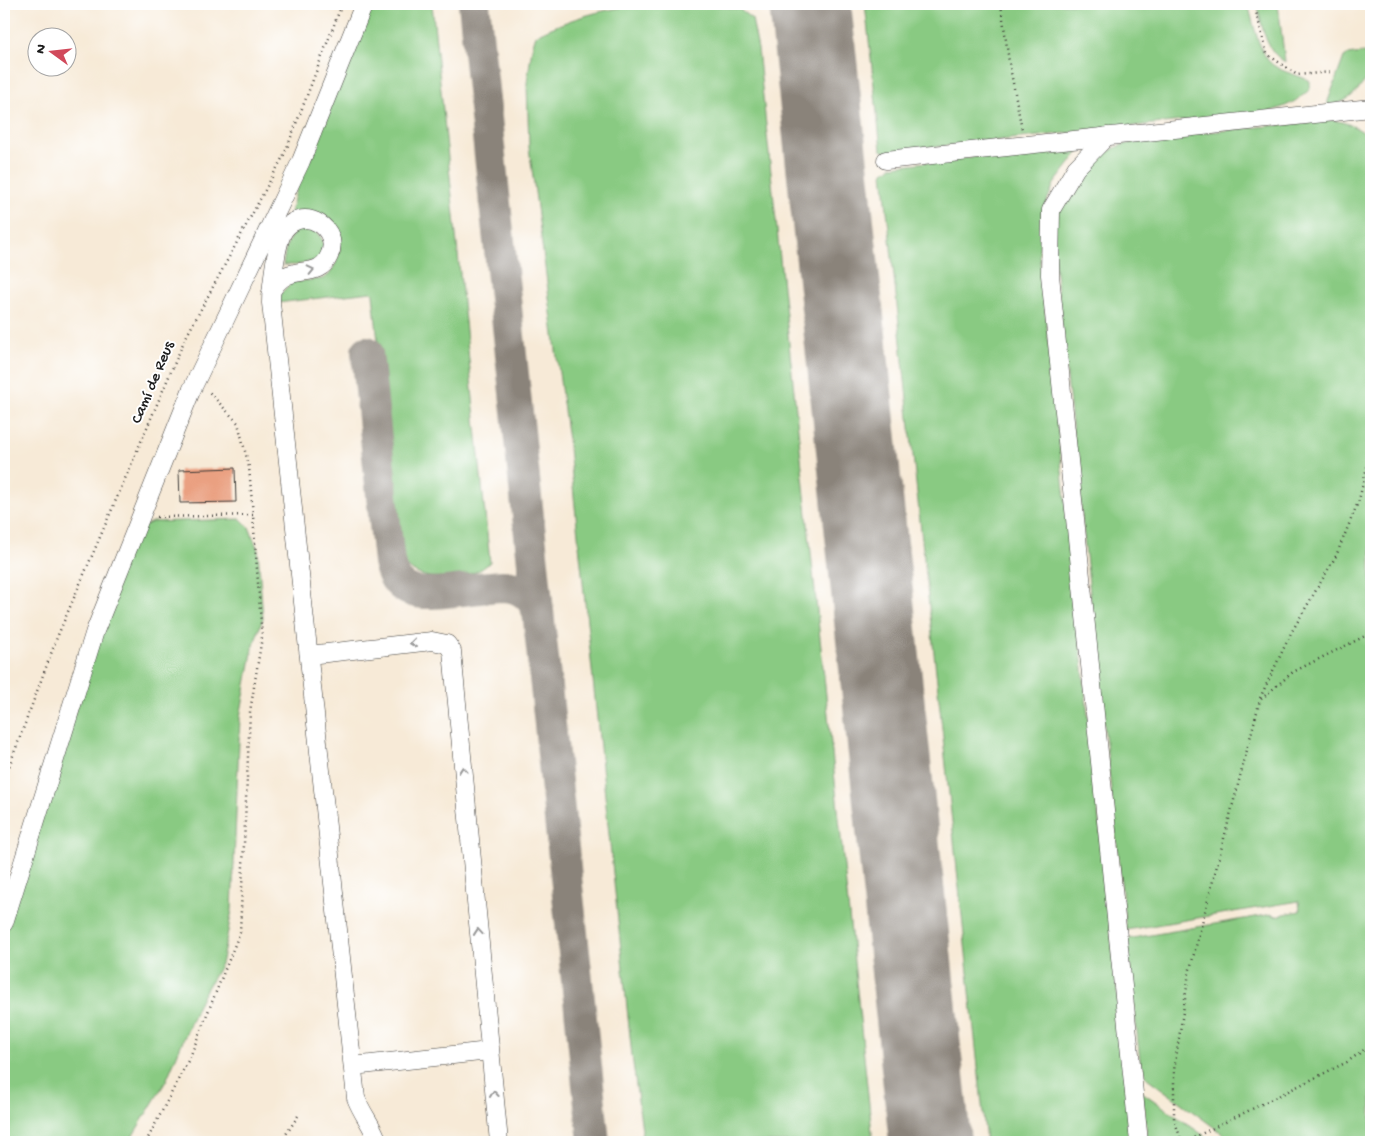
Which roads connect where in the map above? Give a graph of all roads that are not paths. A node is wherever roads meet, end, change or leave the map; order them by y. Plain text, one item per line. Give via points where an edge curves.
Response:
1 (364, 4) edge
2 (1371, 108) edge
3 (1107, 136) junction
4 (886, 160) dead end
5 (271, 292) dead end
6 (309, 655) junction
7 (4, 923) edge
8 (489, 1051) junction
9 (353, 1066) junction
10 (378, 1142) edge
11 (499, 1142) edge
12 (1139, 1142) edge

1 - 7 lane via 301,161 192,391 95,631
2 - 3 lane
3 - 4 lane
3 - 12 lane via 1076,168 1051,210 1050,275
5 - 6 lane
8 -> 6 lane via 452,651 447,644 432,641
6 - 9 lane
8 - 9 lane
11 -> 8 lane
9 - 10 lane via 356,1098

